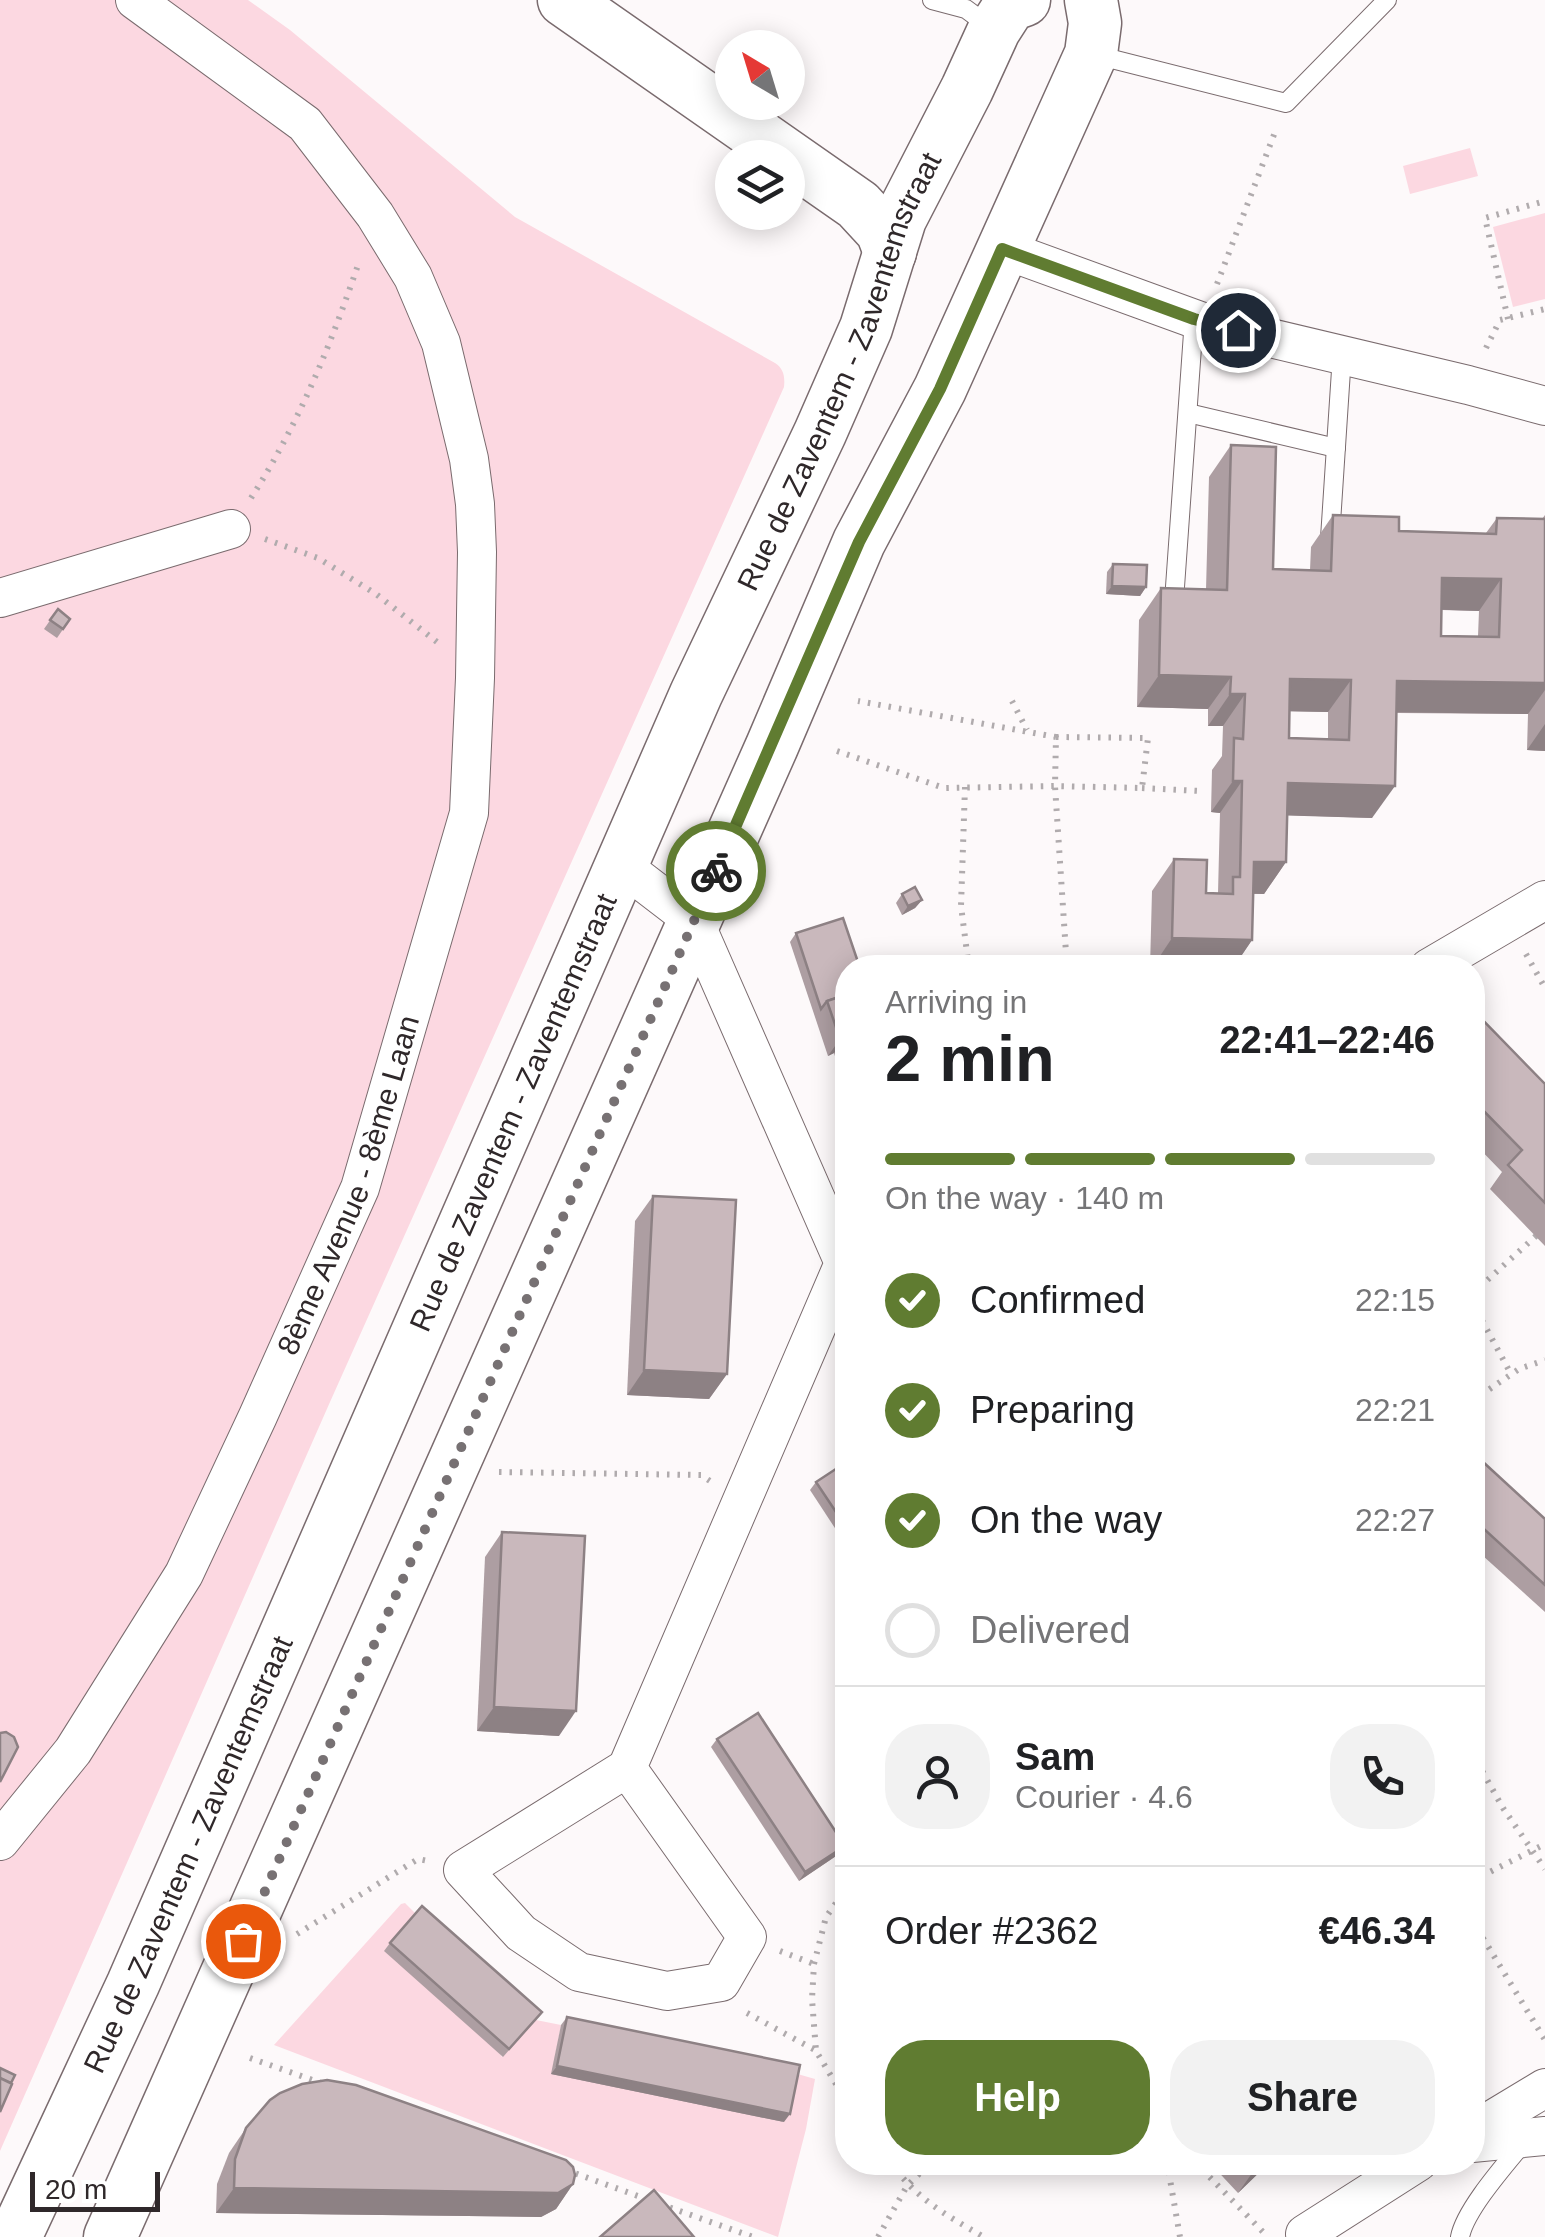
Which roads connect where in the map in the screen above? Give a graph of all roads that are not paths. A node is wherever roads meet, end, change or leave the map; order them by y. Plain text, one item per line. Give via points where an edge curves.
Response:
1 (134, 0) edge
2 (564, 0) edge
3 (932, 0) edge
4 (1046, 0) edge
5 (1091, 0) edge
6 (1387, 0) edge
7 (1009, 15) edge
8 (1091, 54) junction
9 (1002, 249) junction
10 (890, 252) junction
11 (1198, 320) junction
12 (1342, 354) junction
13 (1545, 406) edge
14 (1188, 413) junction
15 (820, 434) junction
16 (1336, 448) junction
17 (900, 464) junction
18 (231, 529) road end
19 (1330, 538) edge
20 (0, 598) edge
21 (1174, 601) edge
22 (621, 864) junction
23 (1545, 900) edge
24 (694, 920) junction
25 (1450, 955) edge
26 (835, 1241) edge
27 (835, 1291) edge
28 (627, 1768) junction
29 (0, 1841) edge
30 (1545, 2088) edge
31 (1485, 2124) edge
32 (1536, 2137) edge
33 (1485, 2142) edge
34 (1395, 2175) edge
35 (1286, 2236) edge
36 (14, 2237) edge
37 (110, 2237) edge
38 (1460, 2237) edge

1 - 29 street, 8ème Avenue - 8ème Laan via 305,124 413,276 441,343 470,458 477,552 469,814 360,1188 258,1416 184,1574 73,1751
2 - 10 main road via 858,206 882,231
3 - 7 lane
4 - 8 main road via 1078,24
5 - 8 main road
6 - 8 lane via 1286,103
7 - 10 main road, Rue de Zaventem - Zaventemstraat via 900,219
8 - 9 main road
9 - 11 street
9 - 17 main road
10 - 15 main road, Rue de Zaventem - Zaventemstraat
11 - 12 street
11 - 14 lane
12 - 13 street
12 - 16 lane
14 - 16 lane
14 - 21 lane
15 - 17 main road
15 - 22 main road, Rue de Zaventem - Zaventemstraat
16 - 19 lane
17 - 24 main road via 859,542
18 - 20 street
22 - 24 street
22 - 36 main road, Rue de Zaventem - Zaventemstraat via 140,1966
23 - 25 street
24 - 26 street
24 - 37 main road
27 - 28 street
28 - 28 street via 463,1870 521,1933 579,1972 667,1990 721,1982 747,1937
30 - 31 street
32 - 33 street
32 - 38 lane via 1470,2214
34 - 35 street

